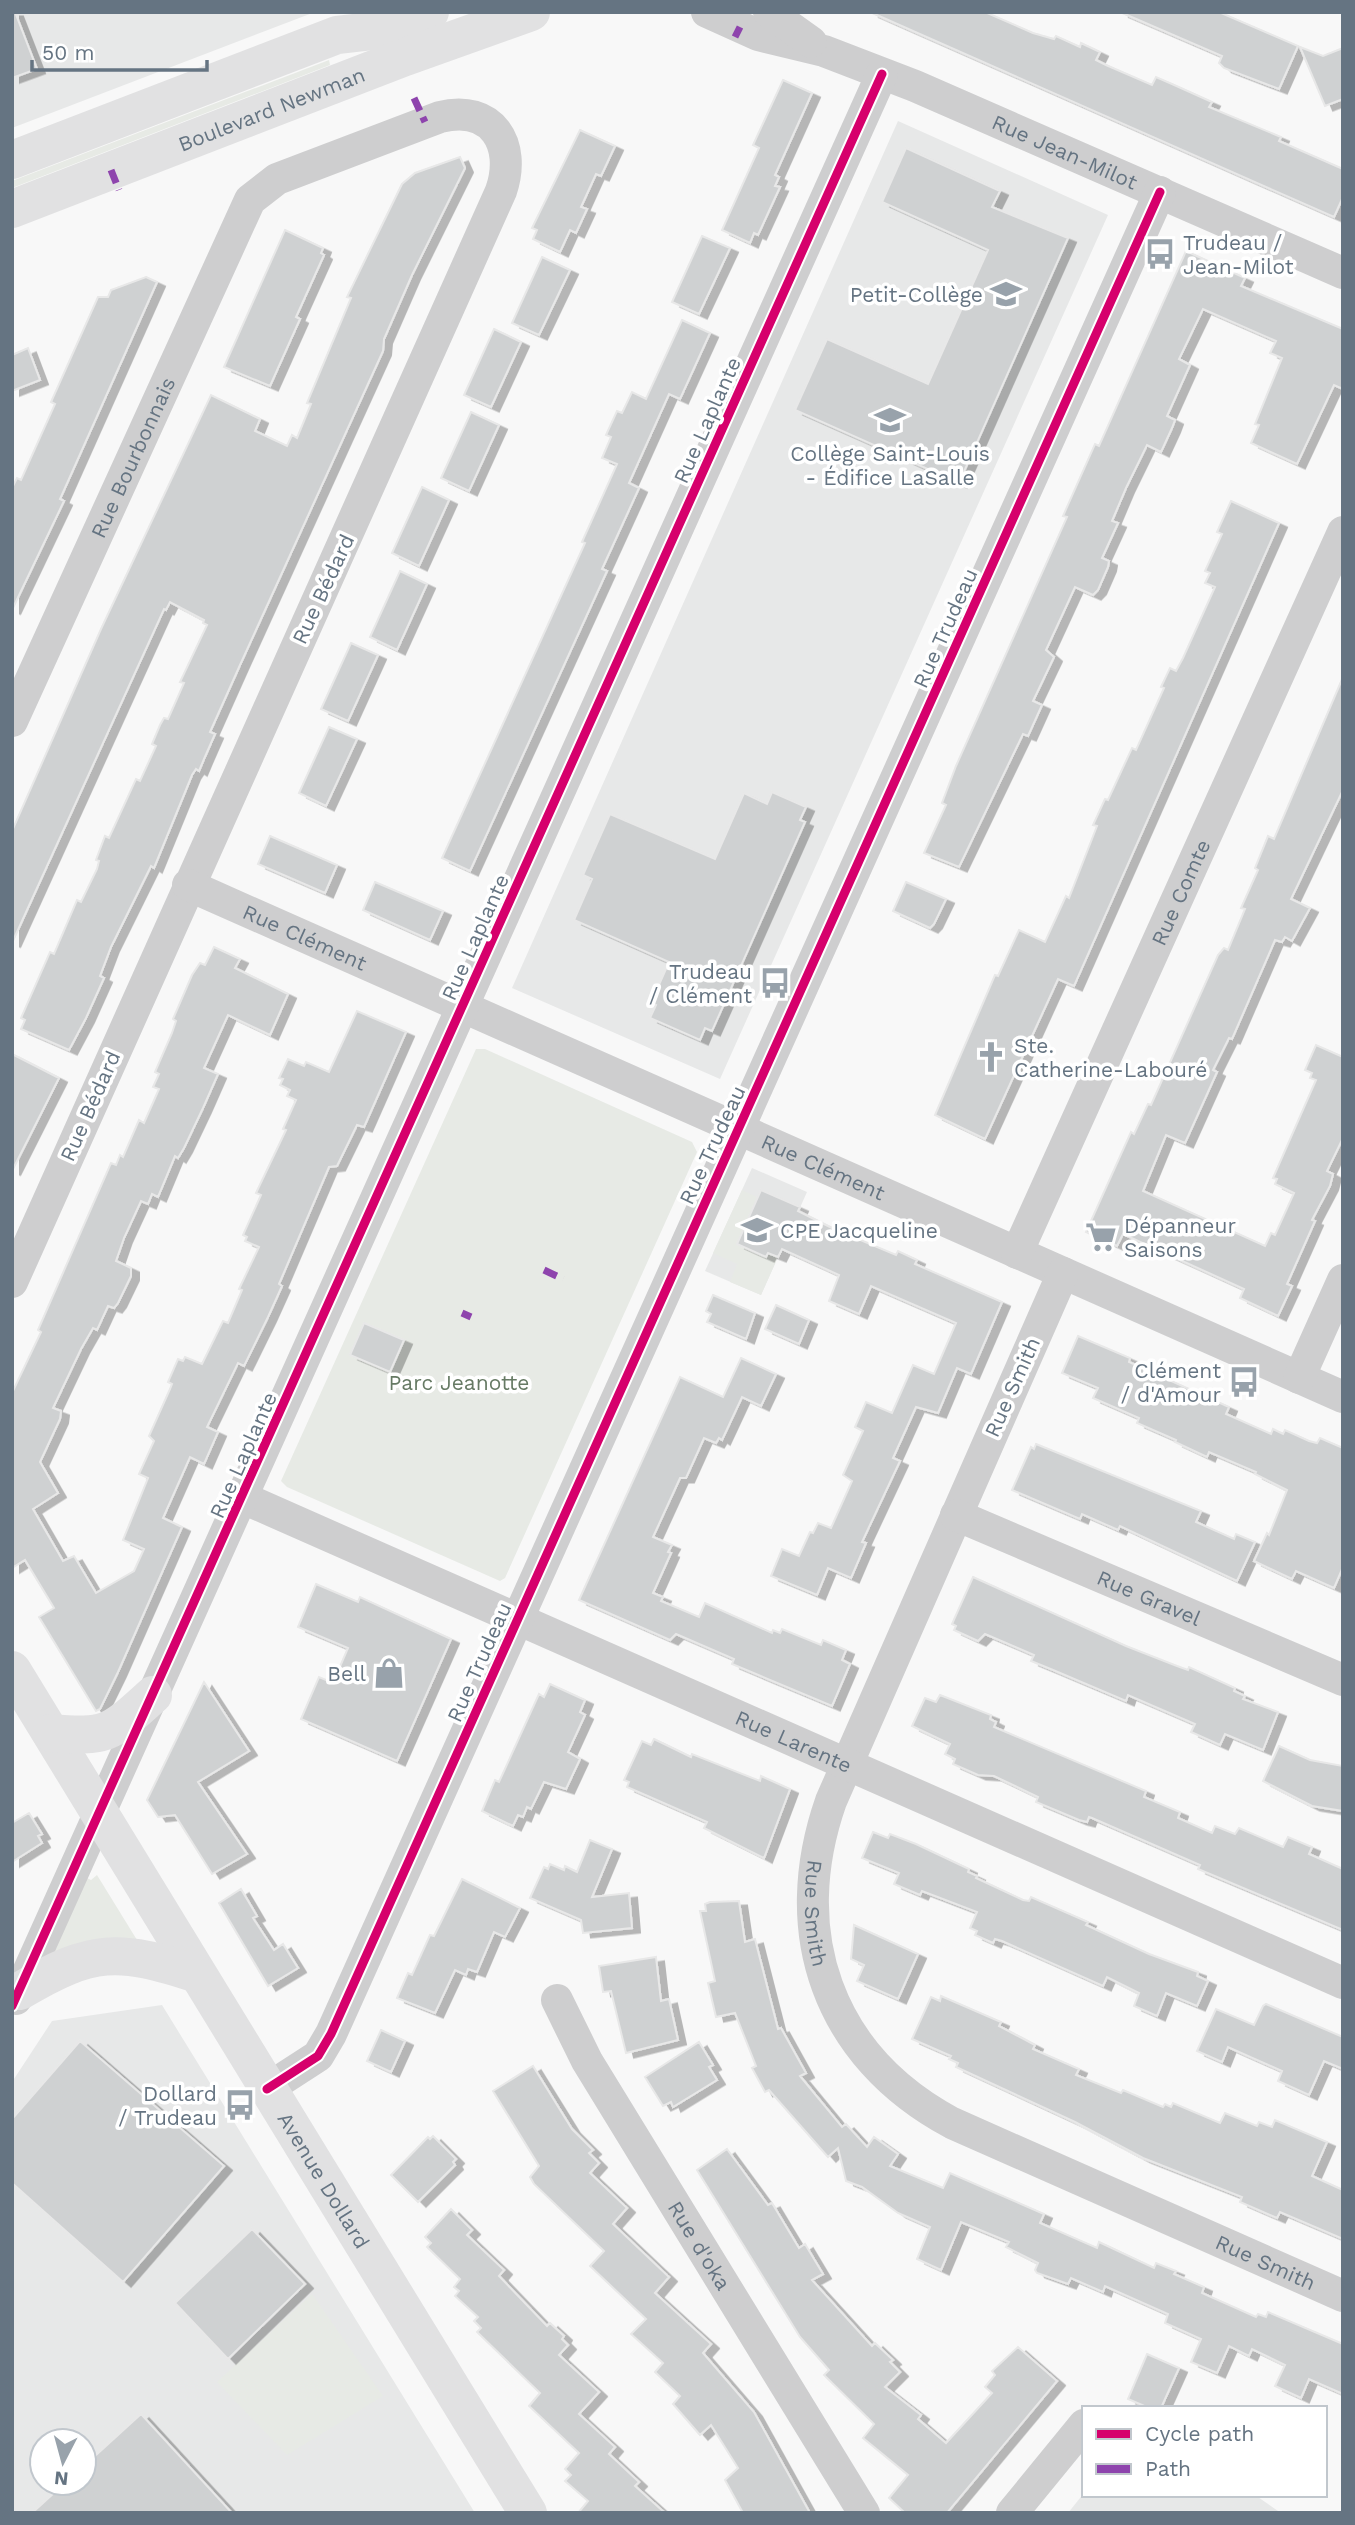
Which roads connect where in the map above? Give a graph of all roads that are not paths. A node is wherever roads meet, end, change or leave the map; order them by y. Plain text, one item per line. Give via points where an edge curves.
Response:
1 (531, 12) edge
2 (707, 12) edge
3 (769, 12) edge
4 (426, 22) edge
5 (349, 24) edge
6 (465, 24) edge
7 (824, 51) junction
8 (882, 74) junction
9 (12, 160) edge
10 (1160, 192) junction
11 (257, 193) joint
12 (12, 209) edge
13 (1343, 273) edge
14 (1343, 532) edge
15 (12, 721) edge
16 (188, 885) junction
17 (462, 1007) junction
18 (738, 1129) junction
19 (1017, 1253) junction
20 (1063, 1273) junction
21 (1343, 1280) edge
22 (12, 1282) edge
23 (1299, 1378) junction
24 (1343, 1397) edge
25 (243, 1498) junction
26 (956, 1515) junction
27 (517, 1620) junction
28 (12, 1670) edge
29 (1343, 1680) edge
30 (153, 1695) junction
31 (51, 1733) junction
32 (846, 1765) junction
33 (100, 1816) junction
34 (197, 1973) junction
35 (1343, 1983) edge
36 (16, 1999) edge
37 (557, 2000) dead end
38 (267, 2089) junction
39 (1343, 2295) edge
40 (1082, 2427) edge
41 (528, 2513) edge
42 (864, 2513) edge
43 (1012, 2513) edge

1 - 6 main road, Boulevard Newman
2 - 7 street, Rue Jean-Milot via 758,35
3 - 7 street, Rue Jean-Milot
4 - 5 main road, Boulevard Newman via 372,30
4 - 6 main road, Boulevard Newman
4 - 12 main road, Boulevard Newman
5 - 9 main road, Boulevard Newman
7 - 8 street, Rue Jean-Milot
8 - 10 street, Rue Jean-Milot
8 - 17 street, Rue Laplante
10 - 13 street, Rue Jean-Milot
10 - 18 street, Rue Trudeau
11 - 15 street, Rue Bourbonnais via 236,226
11 - 16 street, Rue Bédard via 277,179 449,115 469,115 488,123 502,138 507,157 505,179 494,207
14 - 19 street, Rue Comte
16 - 17 street, Rue Clément
16 - 22 street, Rue Bédard
17 - 18 street, Rue Clément
17 - 25 street, Rue Laplante
18 - 19 street, Rue Clément
18 - 27 street, Rue Trudeau
19 - 20 street, Rue Clément
20 - 23 street, Rue Clément
20 - 26 street, Rue Smith
21 - 23 street
23 - 24 street, Rue Clément
25 - 27 street, Rue Larente
25 - 30 street, Rue Laplante
26 - 29 street, Rue Gravel
26 - 32 street, Rue Smith
27 - 32 street, Rue Larente
27 - 38 street, Rue Trudeau via 325,2046 310,2062
28 - 31 main road, Avenue Dollard
30 - 31 main road via 104,1734
30 - 33 street, Rue Laplante
31 - 33 main road, Avenue Dollard
32 - 35 street, Rue Larente
32 - 39 street, Rue Smith via 817,1846 812,1923 831,1995 874,2065 911,2098 951,2123
33 - 34 main road, Avenue Dollard
33 - 36 street, Rue Laplante
34 - 36 main road via 139,1956 110,1955 64,1965
34 - 38 main road, Avenue Dollard
37 - 42 street, Rue d'oka via 587,2061
38 - 41 main road, Avenue Dollard
40 - 43 street

